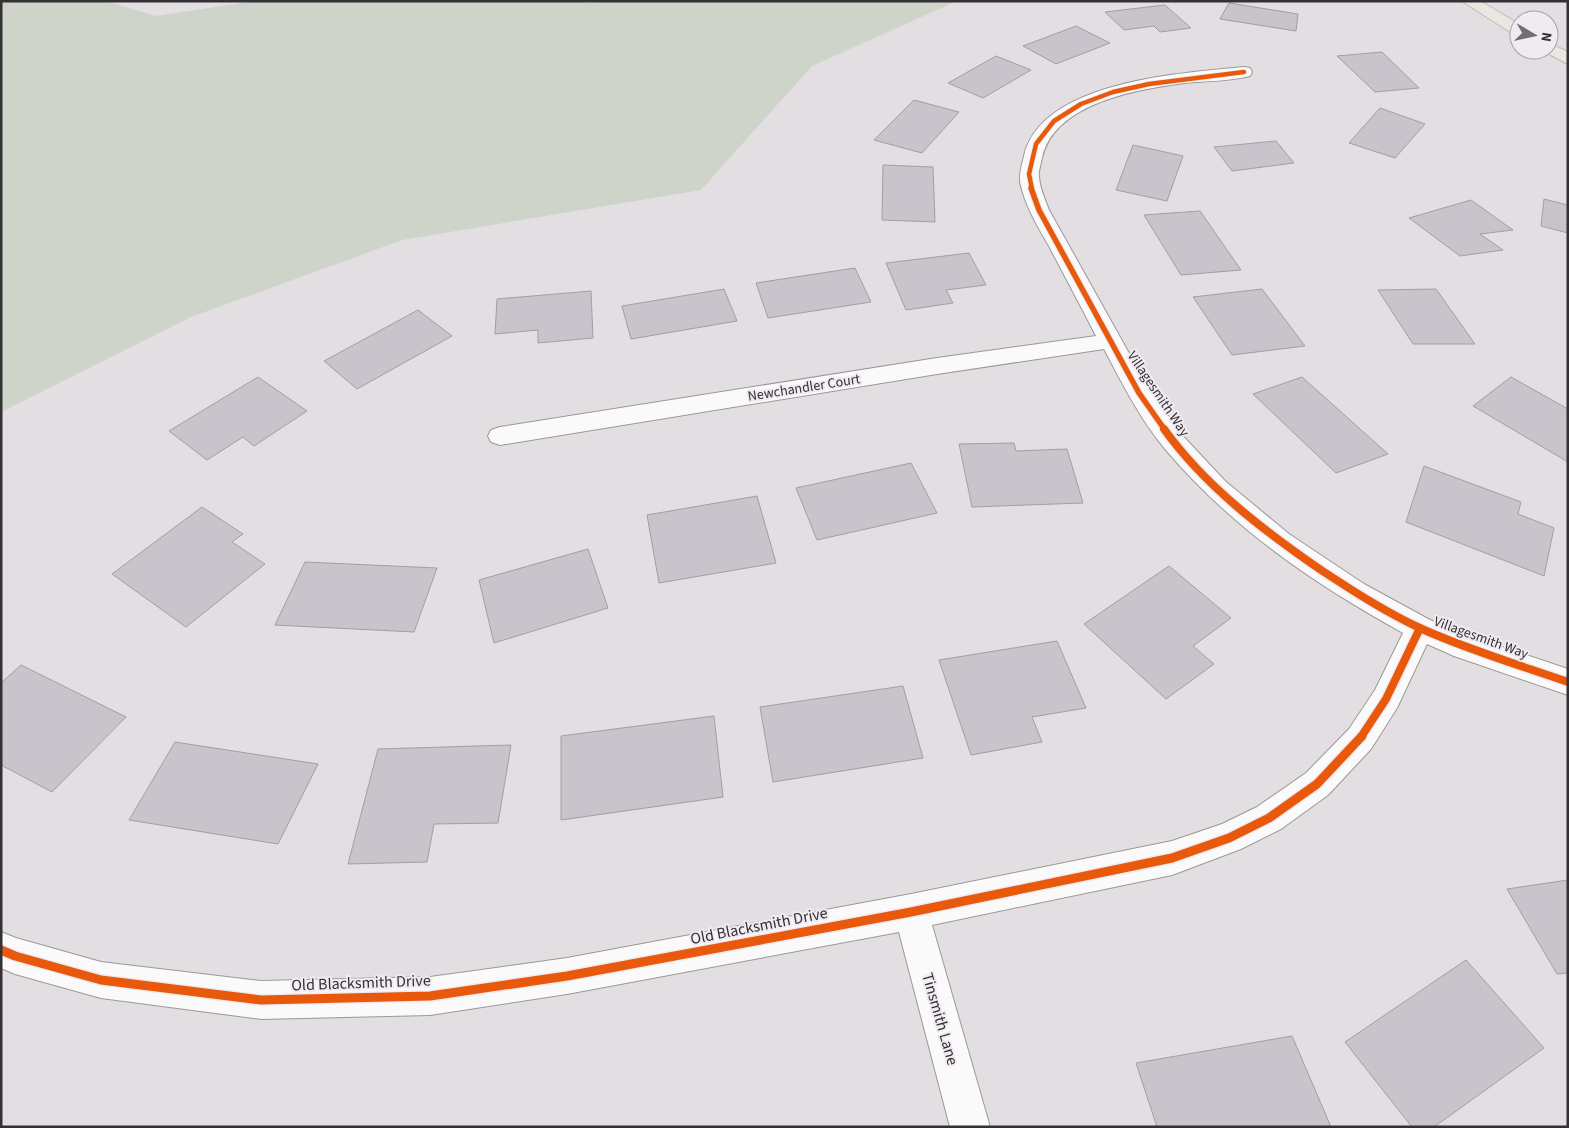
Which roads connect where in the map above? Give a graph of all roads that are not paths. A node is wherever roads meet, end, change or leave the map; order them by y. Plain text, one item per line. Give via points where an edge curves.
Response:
1 (1469, 1) edge
2 (1509, 25) edge
3 (1244, 72) dead end
4 (1109, 341) junction
5 (500, 436) dead end
6 (1420, 628) junction
7 (1568, 682) edge
8 (911, 912) junction
9 (1, 950) edge
10 (970, 1127) edge

1 - 2 main road
3 - 4 street, Villagesmith Way via 1150,83 1089,100 1062,116 1042,135 1035,148 1029,175 1039,210
4 - 5 street, Newchandler Court
4 - 6 street, Villagesmith Way via 1173,441 1216,488 1294,551 1354,592
6 - 7 street, Villagesmith Way via 1464,647
6 - 8 street, Old Blacksmith Drive via 1386,699 1360,740 1317,784 1269,818 1229,838 1172,858
8 - 9 street, Old Blacksmith Drive via 567,976 430,996 261,1000 101,980
8 - 10 street, Tinsmith Lane

